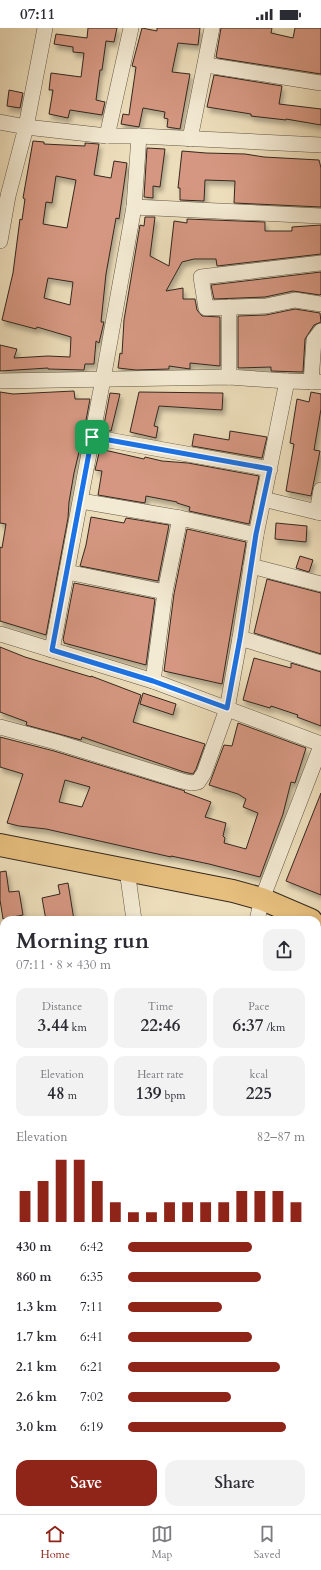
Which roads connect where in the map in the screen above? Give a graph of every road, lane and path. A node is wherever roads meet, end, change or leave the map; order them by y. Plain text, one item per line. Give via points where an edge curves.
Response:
1 (45, 28) edge
2 (131, 28) edge
3 (212, 28) edge
4 (206, 65) junction
5 (321, 84) edge
6 (0, 122) edge
7 (26, 126) junction
8 (107, 136) junction
9 (139, 136) junction
10 (190, 139) junction
11 (321, 145) edge
12 (134, 207) junction
13 (321, 216) edge
14 (0, 241) edge
15 (321, 263) edge
16 (321, 304) edge
17 (229, 307) junction
18 (321, 331) edge
19 (229, 377) junction
20 (104, 379) junction
21 (0, 381) edge
22 (288, 381) junction
23 (316, 382) edge
24 (92, 437) junction
25 (270, 469) junction
26 (321, 490) edge
27 (263, 499) junction
28 (81, 501) junction
29 (319, 513) edge
30 (180, 518) junction
31 (256, 534) junction
32 (251, 566) junction
33 (68, 572) junction
34 (321, 584) edge
35 (165, 592) junction
36 (0, 634) edge
37 (240, 638) junction
38 (52, 650) junction
39 (321, 663) edge
40 (153, 681) junction
41 (227, 708) junction
42 (0, 727) edge
43 (321, 745) edge
44 (0, 845) edge
45 (127, 870) junction
46 (262, 899) junction
47 (133, 916) edge
48 (258, 916) edge
49 (302, 916) edge

1 - 7 street
2 - 8 street
3 - 4 street
4 - 5 street
4 - 10 street
6 - 7 street
7 - 8 street
7 - 14 street via 8,196
8 - 9 street
9 - 10 street
9 - 12 street
10 - 11 street
12 - 13 street
12 - 20 street
15 - 17 street via 201,277 206,308
16 - 17 street via 295,300 266,306
17 - 19 street
18 - 23 street via 314,340
19 - 20 street
19 - 22 street
20 - 21 street
20 - 24 street
22 - 23 street
22 - 25 street
24 - 25 street
24 - 28 street
25 - 27 street
26 - 29 street
27 - 29 street
27 - 31 street
28 - 30 street
28 - 33 street
30 - 31 street
30 - 35 street
31 - 32 street
32 - 34 street
32 - 37 street
33 - 35 street
33 - 38 street
35 - 40 street
36 - 38 street
37 - 39 street
37 - 41 street
38 - 40 street
40 - 41 street
41 - 42 street via 204,774 198,782 191,783
41 - 43 street
43 - 46 street
44 - 45 highway
45 - 46 highway
45 - 47 street
46 - 48 street
46 - 49 highway

